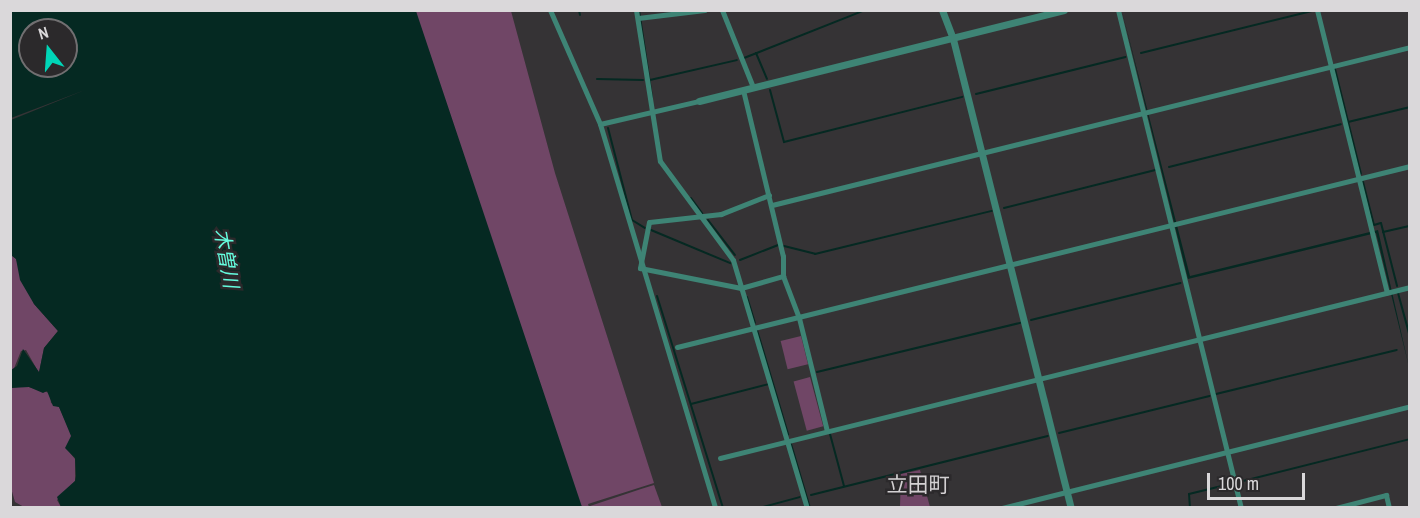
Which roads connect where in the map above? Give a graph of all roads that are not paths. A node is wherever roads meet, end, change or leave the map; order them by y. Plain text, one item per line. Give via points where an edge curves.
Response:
1 (550, 10) edge
2 (636, 10) edge
3 (705, 10) edge
4 (722, 10) edge
5 (942, 10) edge
6 (1064, 10) edge
7 (1118, 10) edge
8 (1317, 10) edge
9 (640, 18) junction
10 (953, 39) junction
11 (1410, 47) edge
12 (1330, 66) junction
13 (753, 87) junction
14 (743, 90) junction
15 (699, 101) joint
16 (1146, 112) junction
17 (652, 113) junction
18 (600, 124) junction
19 (982, 153) junction
20 (1410, 166) edge
21 (1359, 179) junction
22 (769, 195) junction
23 (771, 205) junction
24 (701, 216) junction
25 (1174, 225) junction
26 (1011, 264) junction
27 (640, 268) junction
28 (783, 276) junction
29 (1410, 287) edge
30 (741, 288) junction
31 (1390, 292) junction
32 (799, 318) junction
33 (754, 329) junction
34 (1199, 339) junction
35 (677, 347) dead end
36 (1039, 379) junction
37 (1410, 406) edge
38 (827, 431) junction
39 (787, 441) junction
40 (1227, 451) junction
41 (720, 458) dead end
42 (1067, 492) junction
43 (715, 507) edge
44 (807, 507) edge
45 (1002, 507) edge
46 (1071, 507) edge
47 (1241, 507) edge
48 (1336, 507) edge
49 (1389, 507) edge

1 - 18 street
2 - 9 street
3 - 9 street
4 - 13 street
5 - 10 street
6 - 10 street
7 - 16 street
8 - 12 street
9 - 17 street
10 - 13 street
10 - 19 street
11 - 12 street
12 - 16 street
12 - 21 street
13 - 14 street
14 - 15 street
14 - 22 street
15 - 17 street
16 - 19 street
16 - 25 street
17 - 18 street
17 - 24 street via 662,167
18 - 27 street
19 - 23 street
19 - 26 street
20 - 21 street
21 - 25 street
21 - 31 street
22 - 23 street
22 - 24 street via 721,214
23 - 28 street via 783,256
24 - 27 street via 649,222
24 - 30 street via 733,260
25 - 26 street
25 - 34 street
26 - 32 street
26 - 36 street
27 - 30 street
27 - 43 street
28 - 30 street
28 - 32 street
29 - 31 street
30 - 33 street
31 - 34 street
32 - 33 street
32 - 38 street
33 - 35 street
33 - 39 street
34 - 36 street
34 - 40 street
36 - 38 street
36 - 42 street
37 - 40 street
38 - 39 street
39 - 41 street
39 - 44 street
40 - 42 street
40 - 47 street
42 - 45 street
42 - 46 street
48 - 49 street via 1386,495

